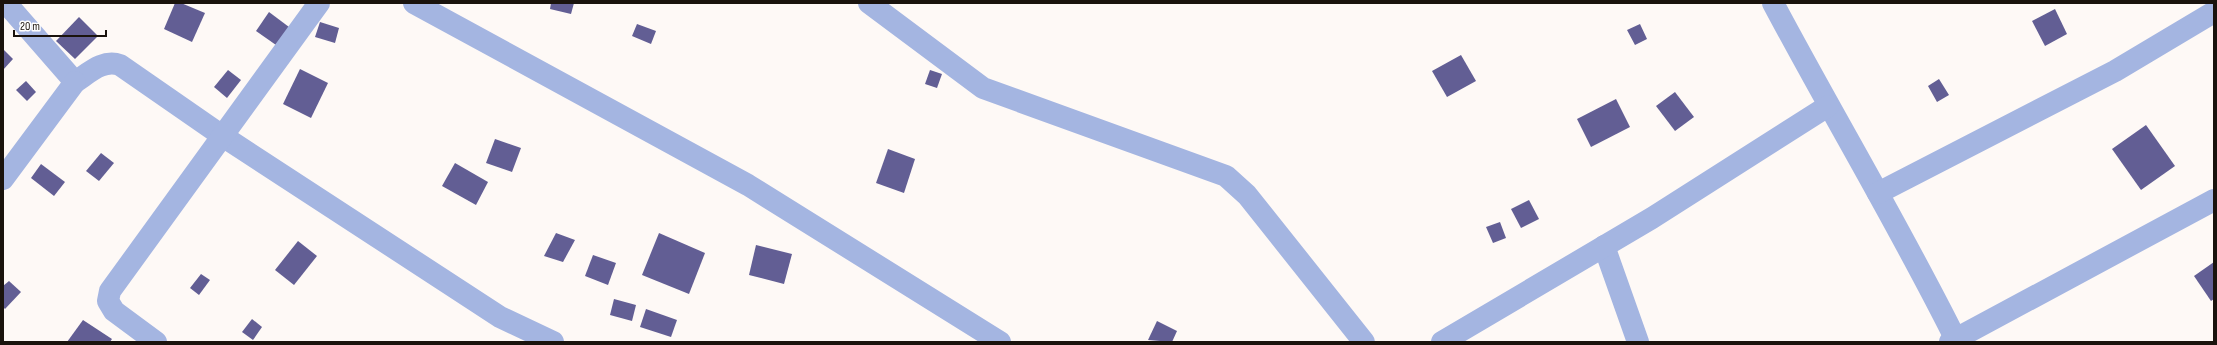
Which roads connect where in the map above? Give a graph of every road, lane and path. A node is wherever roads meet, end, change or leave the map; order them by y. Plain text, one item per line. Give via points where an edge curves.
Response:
1 (6, 3) edge
2 (319, 3) edge
3 (414, 3) edge
4 (869, 3) edge
5 (1773, 3) edge
6 (2214, 12) edge
7 (75, 82) junction
8 (1828, 106) junction
9 (222, 135) junction
10 (3, 179) edge
11 (1878, 193) junction
12 (2214, 200) edge
13 (1604, 246) junction
14 (1954, 341) edge
15 (156, 342) edge
16 (553, 342) edge
17 (1000, 342) edge
18 (1364, 342) edge
19 (1442, 342) edge
20 (1638, 342) edge

1 - 7 street
2 - 9 street
3 - 17 street via 748,184
4 - 18 street via 983,88 1226,176 1247,195
5 - 8 street
6 - 11 street via 2115,71
7 - 9 street via 102,65 112,62
7 - 10 street
8 - 11 street
8 - 13 street
9 - 15 street via 110,291 108,301 114,311
9 - 16 street via 500,317
11 - 14 street
12 - 14 street
13 - 19 street
13 - 20 street

